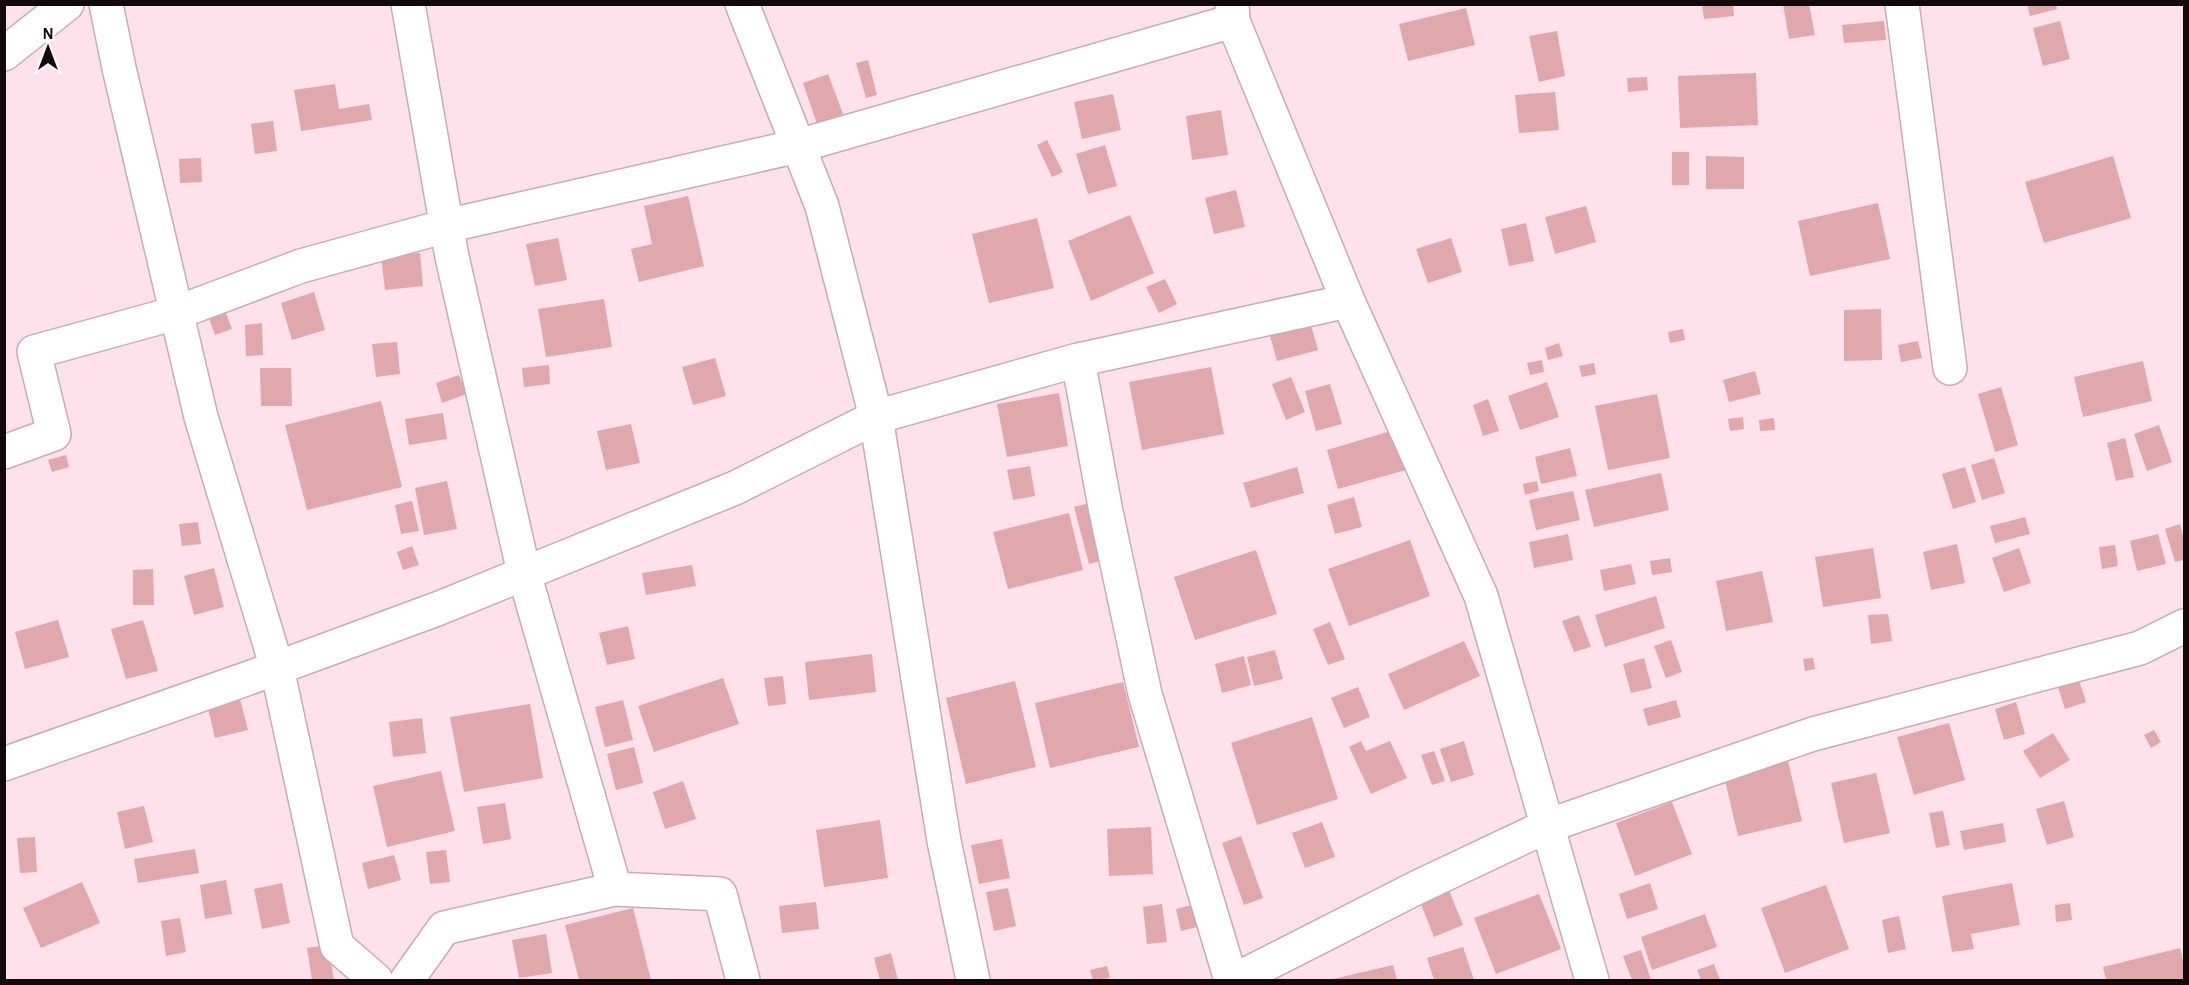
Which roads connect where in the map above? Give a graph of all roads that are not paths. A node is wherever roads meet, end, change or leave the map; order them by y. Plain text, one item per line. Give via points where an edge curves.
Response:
1 (67, 4) edge
2 (106, 4) edge
3 (408, 4) edge
4 (742, 4) edge
5 (1902, 4) edge
6 (1233, 13) edge
7 (4, 54) edge
8 (798, 146) junction
9 (446, 226) junction
10 (1348, 301) junction
11 (176, 313) junction
12 (1078, 360) junction
13 (1950, 368) dead end
14 (876, 417) junction
15 (4, 452) edge
16 (524, 573) junction
17 (2184, 626) edge
18 (278, 668) junction
19 (4, 764) edge
20 (1547, 826) junction
21 (615, 889) junction
22 (376, 981) edge
23 (407, 981) edge
24 (743, 981) edge
25 (973, 981) edge
26 (1233, 981) edge
27 (1592, 981) edge

1 - 7 street
2 - 11 street
3 - 9 street
4 - 8 street
5 - 13 street
6 - 8 street
6 - 10 street
8 - 9 street
8 - 14 street via 822,206
9 - 11 street via 301,266
9 - 16 street
10 - 12 street
10 - 20 street via 1480,597
11 - 15 street via 34,352 54,434
11 - 18 street via 201,417
12 - 14 street
12 - 26 street via 1145,694
14 - 16 street via 735,488
14 - 25 street via 944,841
16 - 18 street
16 - 21 street
17 - 20 street via 2140,648 1813,734
18 - 19 street
18 - 22 street via 337,946
20 - 26 street
20 - 27 street
21 - 23 street via 444,928
21 - 24 street via 720,894

